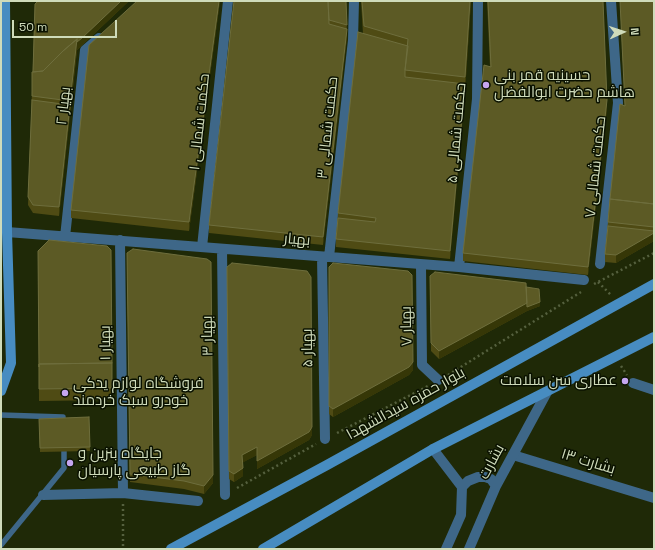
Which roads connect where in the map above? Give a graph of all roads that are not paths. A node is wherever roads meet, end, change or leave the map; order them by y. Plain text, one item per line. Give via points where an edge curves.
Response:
1 (5, 1) edge
2 (228, 1) edge
3 (354, 1) edge
4 (478, 1) edge
5 (611, 1) edge
6 (108, 28) edge
7 (7, 232) junction
8 (64, 237) junction
9 (120, 240) junction
10 (202, 247) junction
11 (222, 249) junction
12 (326, 257) junction
13 (600, 264) dead end
14 (421, 265) junction
15 (459, 267) junction
16 (654, 284) edge
17 (587, 285) road end
18 (654, 337) edge
19 (438, 380) road end
20 (633, 382) road end
21 (654, 390) edge
22 (1, 392) edge
23 (547, 392) junction
24 (1, 415) edge
25 (63, 430) edge
26 (64, 437) edge
27 (325, 439) road end
28 (433, 449) junction
29 (513, 455) junction
30 (496, 486) junction
31 (462, 487) junction
32 (123, 493) junction
33 (43, 495) junction
34 (225, 495) road end
35 (654, 498) edge
36 (198, 501) dead end
37 (1, 545) edge
38 (171, 549) edge
39 (263, 549) edge
40 (446, 549) edge
41 (469, 549) edge

1 - 7 main road
2 - 10 street, حکمت شمالی ۱
3 - 12 street, حکمت شمالی ۳ via 337,223
4 - 15 street, حکمت شمالی ۵ via 477,99
5 - 13 street, حکمت شمالی ۷ via 618,103
6 - 8 street, بهیار ۲ via 85,50
7 - 8 street, بهیار
7 - 22 main road via 10,363
8 - 9 street, بهیار
9 - 10 street, بهیار
9 - 32 street, بهیار ۱
10 - 11 street, بهیار
11 - 12 street, بهیار
11 - 34 street, بهیار ۳
12 - 14 street, بهیار
12 - 27 street, بهیار ۵
14 - 15 street, بهیار
14 - 19 street, بهیار ۷ via 422,365
15 - 17 street, بهیار
16 - 38 main road, بلوار حمزه سیدالشهدا
18 - 23 main road
20 - 21 street
23 - 28 main road
23 - 29 street, بشارت
24 - 25 lane via 63,417
26 - 33 lane via 64,468
28 - 31 street, بشارت
28 - 39 main road
29 - 30 street, بشارت
29 - 35 street, بشارت ۱۳
30 - 31 street via 491,479 478,477
30 - 41 street, بشارت
31 - 40 street, بشارت via 461,515
32 - 33 street
32 - 36 street
33 - 37 lane

